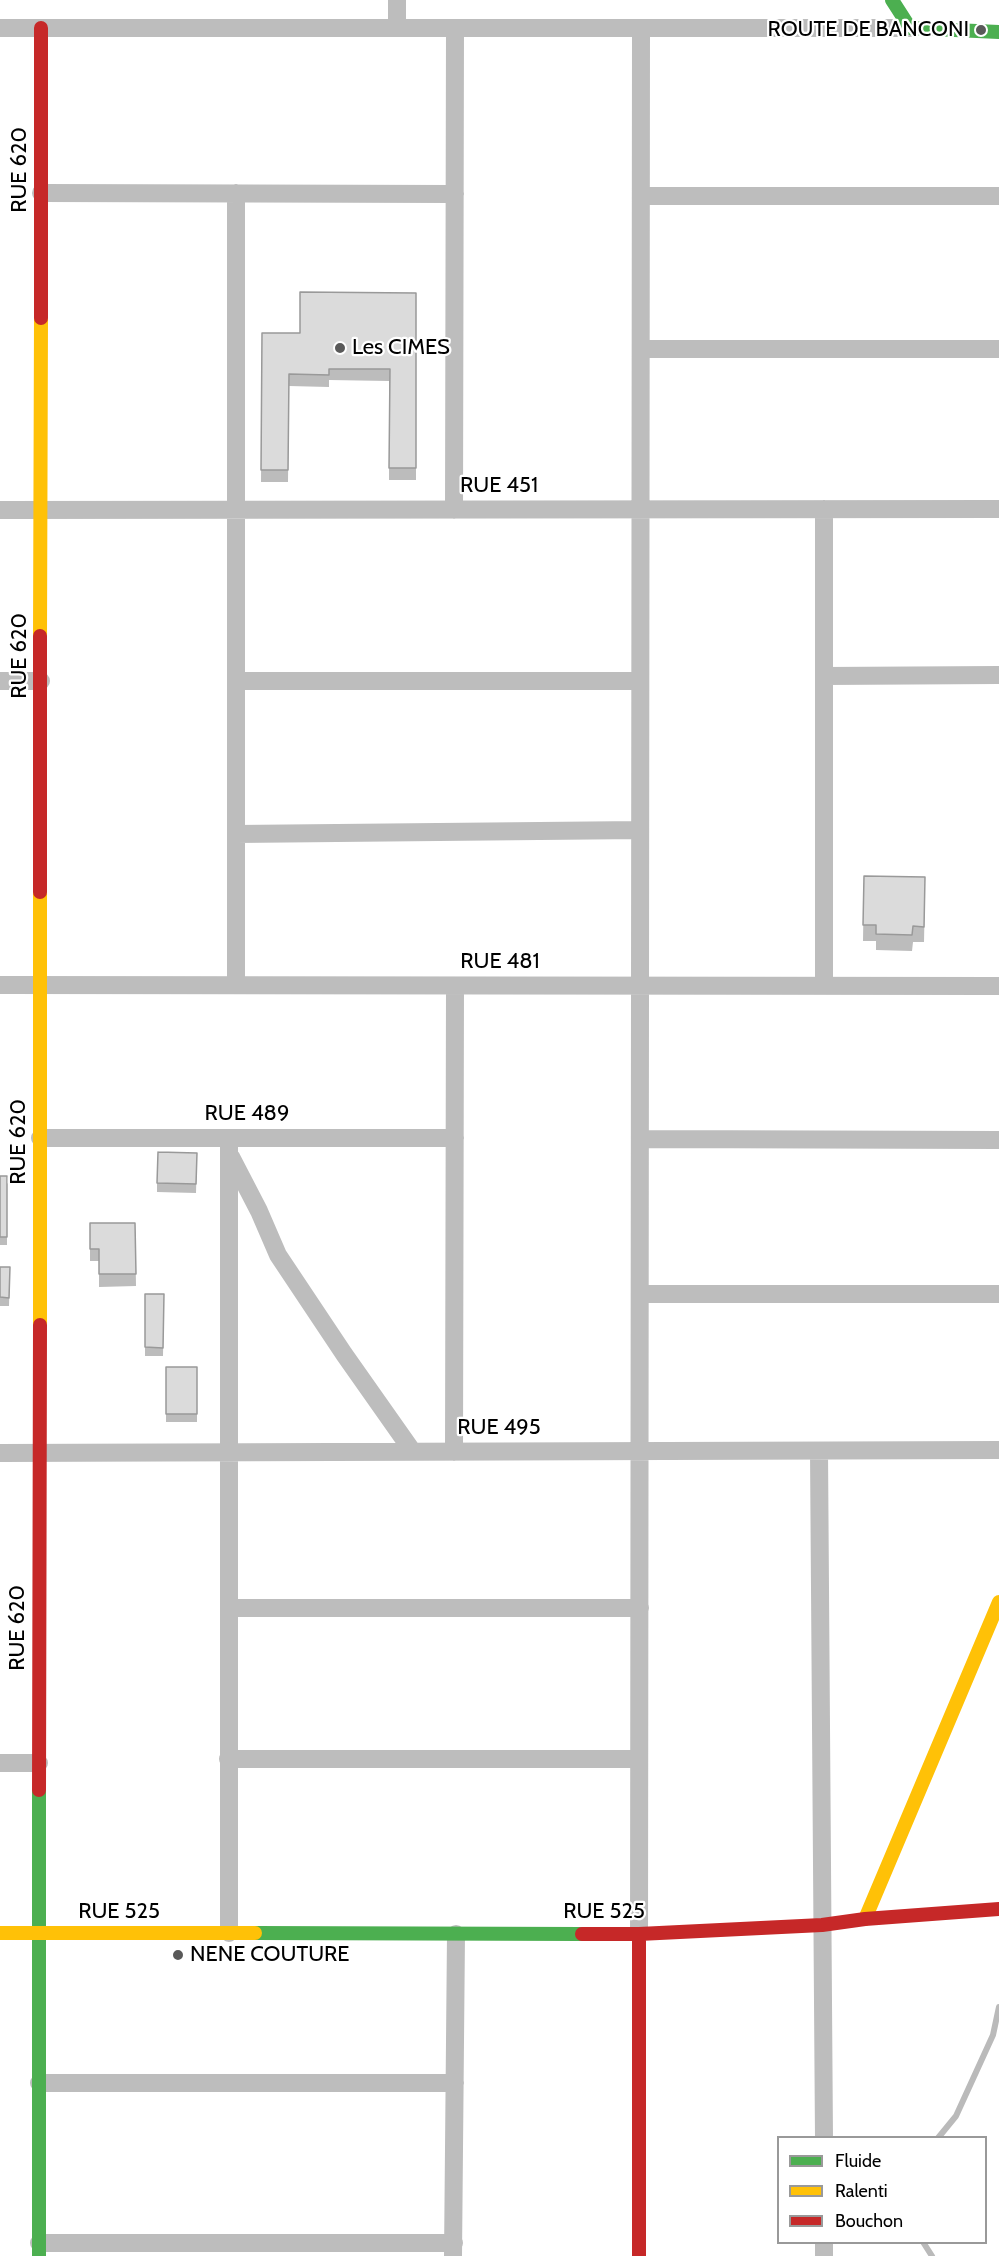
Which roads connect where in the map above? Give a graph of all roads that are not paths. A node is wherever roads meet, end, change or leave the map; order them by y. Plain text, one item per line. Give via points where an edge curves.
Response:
1 (397, 0) edge
2 (892, 0) edge
3 (0, 28) edge
4 (41, 28) junction
5 (397, 28) junction
6 (455, 28) junction
7 (641, 28) junction
8 (910, 28) junction
9 (999, 32) edge
10 (41, 193) junction
11 (236, 194) junction
12 (455, 194) junction
13 (641, 196) junction
14 (999, 196) edge
15 (641, 349) junction
16 (999, 349) edge
17 (999, 508) edge
18 (641, 509) junction
19 (824, 509) junction
20 (0, 510) edge
21 (41, 510) junction
22 (236, 510) junction
23 (454, 510) junction
24 (999, 675) edge
25 (824, 676) junction
26 (0, 681) edge
27 (41, 681) junction
28 (236, 681) junction
29 (640, 681) junction
30 (640, 830) junction
31 (236, 834) junction
32 (0, 985) edge
33 (40, 985) junction
34 (236, 985) junction
35 (455, 986) junction
36 (640, 986) junction
37 (824, 986) junction
38 (999, 986) edge
39 (40, 1138) junction
40 (455, 1138) junction
41 (640, 1139) junction
42 (999, 1140) edge
43 (229, 1146) junction
44 (640, 1294) junction
45 (999, 1294) edge
46 (999, 1450) edge
47 (640, 1451) junction
48 (819, 1451) junction
49 (0, 1452) edge
50 (40, 1452) junction
51 (229, 1452) junction
52 (413, 1452) junction
53 (454, 1452) junction
54 (999, 1602) edge
55 (229, 1608) junction
56 (640, 1608) junction
57 (228, 1759) junction
58 (639, 1759) junction
59 (0, 1763) edge
60 (39, 1763) junction
61 (999, 1909) edge
62 (865, 1919) junction
63 (822, 1925) junction
64 (0, 1933) edge
65 (39, 1933) junction
66 (228, 1933) junction
67 (456, 1934) junction
68 (639, 1934) junction
69 (39, 2083) junction
70 (455, 2083) junction
71 (824, 2136) edge
72 (39, 2250) edge
73 (454, 2250) edge
74 (639, 2256) edge

1 - 5 street
2 - 8 street
3 - 4 street
4 - 5 street
4 - 10 street, RUE 620
5 - 6 street
6 - 7 street
6 - 12 street
7 - 8 street
7 - 13 street
8 - 9 street
10 - 11 street
10 - 21 street, RUE 620
11 - 12 street
11 - 22 street
12 - 23 street
13 - 14 street
13 - 15 street
15 - 16 street
15 - 18 street
17 - 19 street, RUE 451
18 - 19 street, RUE 451
18 - 23 street, RUE 451
18 - 29 street
19 - 25 street
20 - 21 street, RUE 451
21 - 22 street, RUE 451
21 - 27 street, RUE 620
22 - 23 street, RUE 451
22 - 28 street
24 - 25 street
25 - 37 street
26 - 27 street
27 - 33 street, RUE 620
28 - 29 street
28 - 31 street
29 - 30 street
30 - 31 street
30 - 36 street
31 - 34 street
32 - 33 street, RUE 481
33 - 34 street, RUE 481
33 - 39 street, RUE 620
34 - 35 street, RUE 481
35 - 36 street, RUE 481
35 - 40 street
36 - 37 street, RUE 481
36 - 41 street
37 - 38 street, RUE 481
39 - 43 street, RUE 489
39 - 50 street, RUE 620
40 - 43 street, RUE 489
40 - 53 street
41 - 42 street
41 - 44 street
43 - 51 street
43 - 52 street via 278,1255
44 - 45 street
44 - 47 street
46 - 48 street, RUE 495
47 - 48 street, RUE 495
47 - 53 street, RUE 495
47 - 56 street
48 - 63 street
49 - 50 street, RUE 495
50 - 51 street, RUE 495
50 - 60 street, RUE 620
51 - 52 street, RUE 495
51 - 55 street
52 - 53 street, RUE 495
54 - 62 street
55 - 56 street
55 - 57 street
56 - 58 street
57 - 58 street
57 - 66 street
58 - 68 street
59 - 60 street
60 - 65 street, RUE 620
61 - 62 street, RUE 525
62 - 63 street, RUE 525
63 - 68 street, RUE 525
63 - 71 street
64 - 65 street, RUE 525
65 - 66 street, RUE 525
65 - 69 street, RUE 620
66 - 67 street, RUE 525
67 - 68 street, RUE 525
67 - 70 street
68 - 74 street
69 - 70 street
69 - 72 street, RUE 620
70 - 73 street
72 - 73 street

